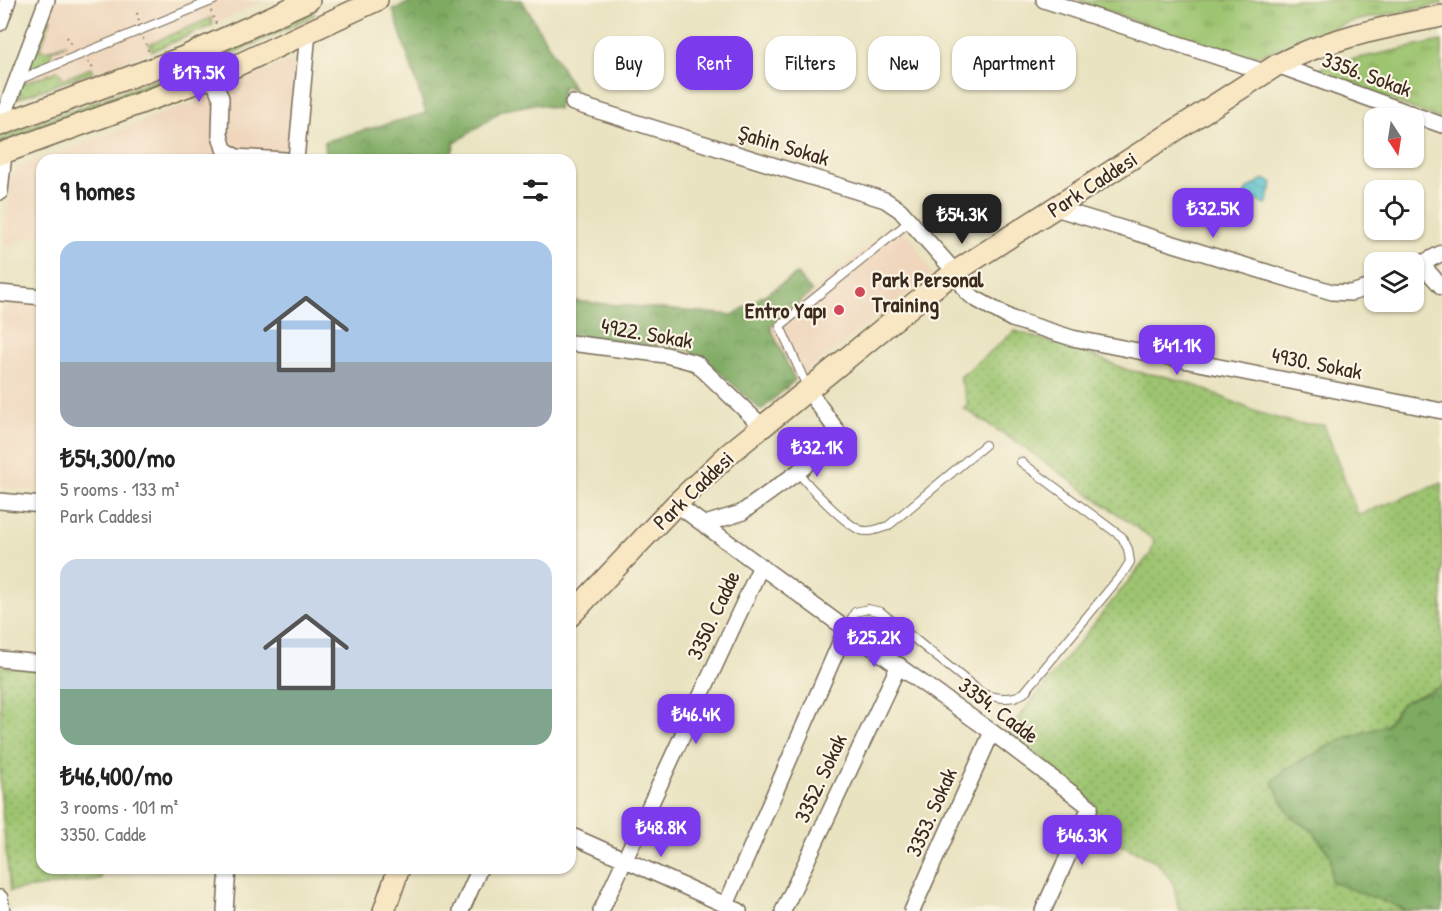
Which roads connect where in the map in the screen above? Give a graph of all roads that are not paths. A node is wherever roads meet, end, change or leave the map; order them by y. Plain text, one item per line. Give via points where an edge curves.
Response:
1 (8, 0) edge
2 (47, 0) edge
3 (377, 0) edge
4 (1044, 0) edge
5 (306, 1) edge
6 (212, 4) edge
7 (1442, 16) edge
8 (0, 23) edge
9 (308, 32) junction
10 (1271, 69) junction
11 (213, 77) junction
12 (16, 81) junction
13 (573, 103) dead end
14 (0, 125) edge
15 (1442, 125) edge
16 (2, 154) edge
17 (232, 154) edge
18 (297, 154) edge
19 (0, 192) edge
20 (1055, 208) junction
21 (910, 221) junction
22 (1442, 253) edge
23 (1424, 262) edge
24 (1424, 272) edge
25 (955, 273) junction
26 (1442, 287) edge
27 (1364, 289) edge
28 (0, 293) edge
29 (36, 296) edge
30 (576, 344) edge
31 (808, 390) junction
32 (1442, 411) edge
33 (763, 427) junction
34 (985, 445) dead end
35 (1021, 462) dead end
36 (798, 472) junction
37 (0, 501) edge
38 (36, 504) edge
39 (676, 504) junction
40 (705, 524) junction
41 (761, 566) junction
42 (576, 610) edge
43 (846, 629) junction
44 (0, 659) edge
45 (36, 662) edge
46 (899, 665) junction
47 (992, 732) junction
48 (576, 838) edge
49 (625, 860) junction
50 (228, 874) edge
51 (397, 874) edge
52 (477, 874) edge
53 (0, 898) edge
54 (732, 908) edge
55 (2, 911) edge
56 (225, 911) edge
57 (384, 911) edge
58 (461, 911) edge
59 (601, 911) edge
60 (783, 911) edge
61 (912, 911) edge
62 (1043, 911) edge

1 - 8 street
2 - 12 street
3 - 9 street
4 - 10 street, 3356. Sokak
5 - 14 street via 184,57
6 - 12 lane
7 - 10 street, Park Caddesi via 1341,38
9 - 11 street
9 - 18 street
10 - 15 street, 3356. Sokak
10 - 20 street, Park Caddesi
11 - 16 street
11 - 17 street via 221,98 220,135 224,149
12 - 14 street
13 - 21 street, Şahin Sokak via 877,197 896,207
16 - 19 street
20 - 25 street, Park Caddesi
20 - 27 street via 1332,292
21 - 25 street, Şahin Sokak
21 - 31 lane via 780,326
22 - 23 street
24 - 26 street
25 - 31 street, Park Caddesi
25 - 32 street, 4930. Sokak via 967,292 986,306 1048,332
28 - 29 street
30 - 33 street, 4922. Sokak via 666,355 696,363
31 - 33 street, Park Caddesi
31 - 36 street via 840,435
33 - 39 street, Park Caddesi
34 - 36 lane via 888,526 876,531 862,531 849,524
35 - 43 lane via 1122,537 1130,562 1024,693 1000,699 983,694 881,612 855,612
36 - 40 street via 741,513
37 - 38 street
39 - 40 street, 3354. Cadde
39 - 42 street, Park Caddesi
40 - 41 street, 3354. Cadde
41 - 43 street, 3354. Cadde
41 - 49 street, 3350. Cadde
43 - 46 street, 3354. Cadde
43 - 54 street
44 - 45 street
46 - 47 street, 3354. Cadde
46 - 60 street, 3352. Sokak
47 - 61 street, 3353. Sokak
47 - 62 street, 3354. Cadde via 1090,807
48 - 49 street
49 - 54 street
49 - 59 street, 3350. Cadde
50 - 56 street
51 - 57 street
52 - 58 street
53 - 55 street

